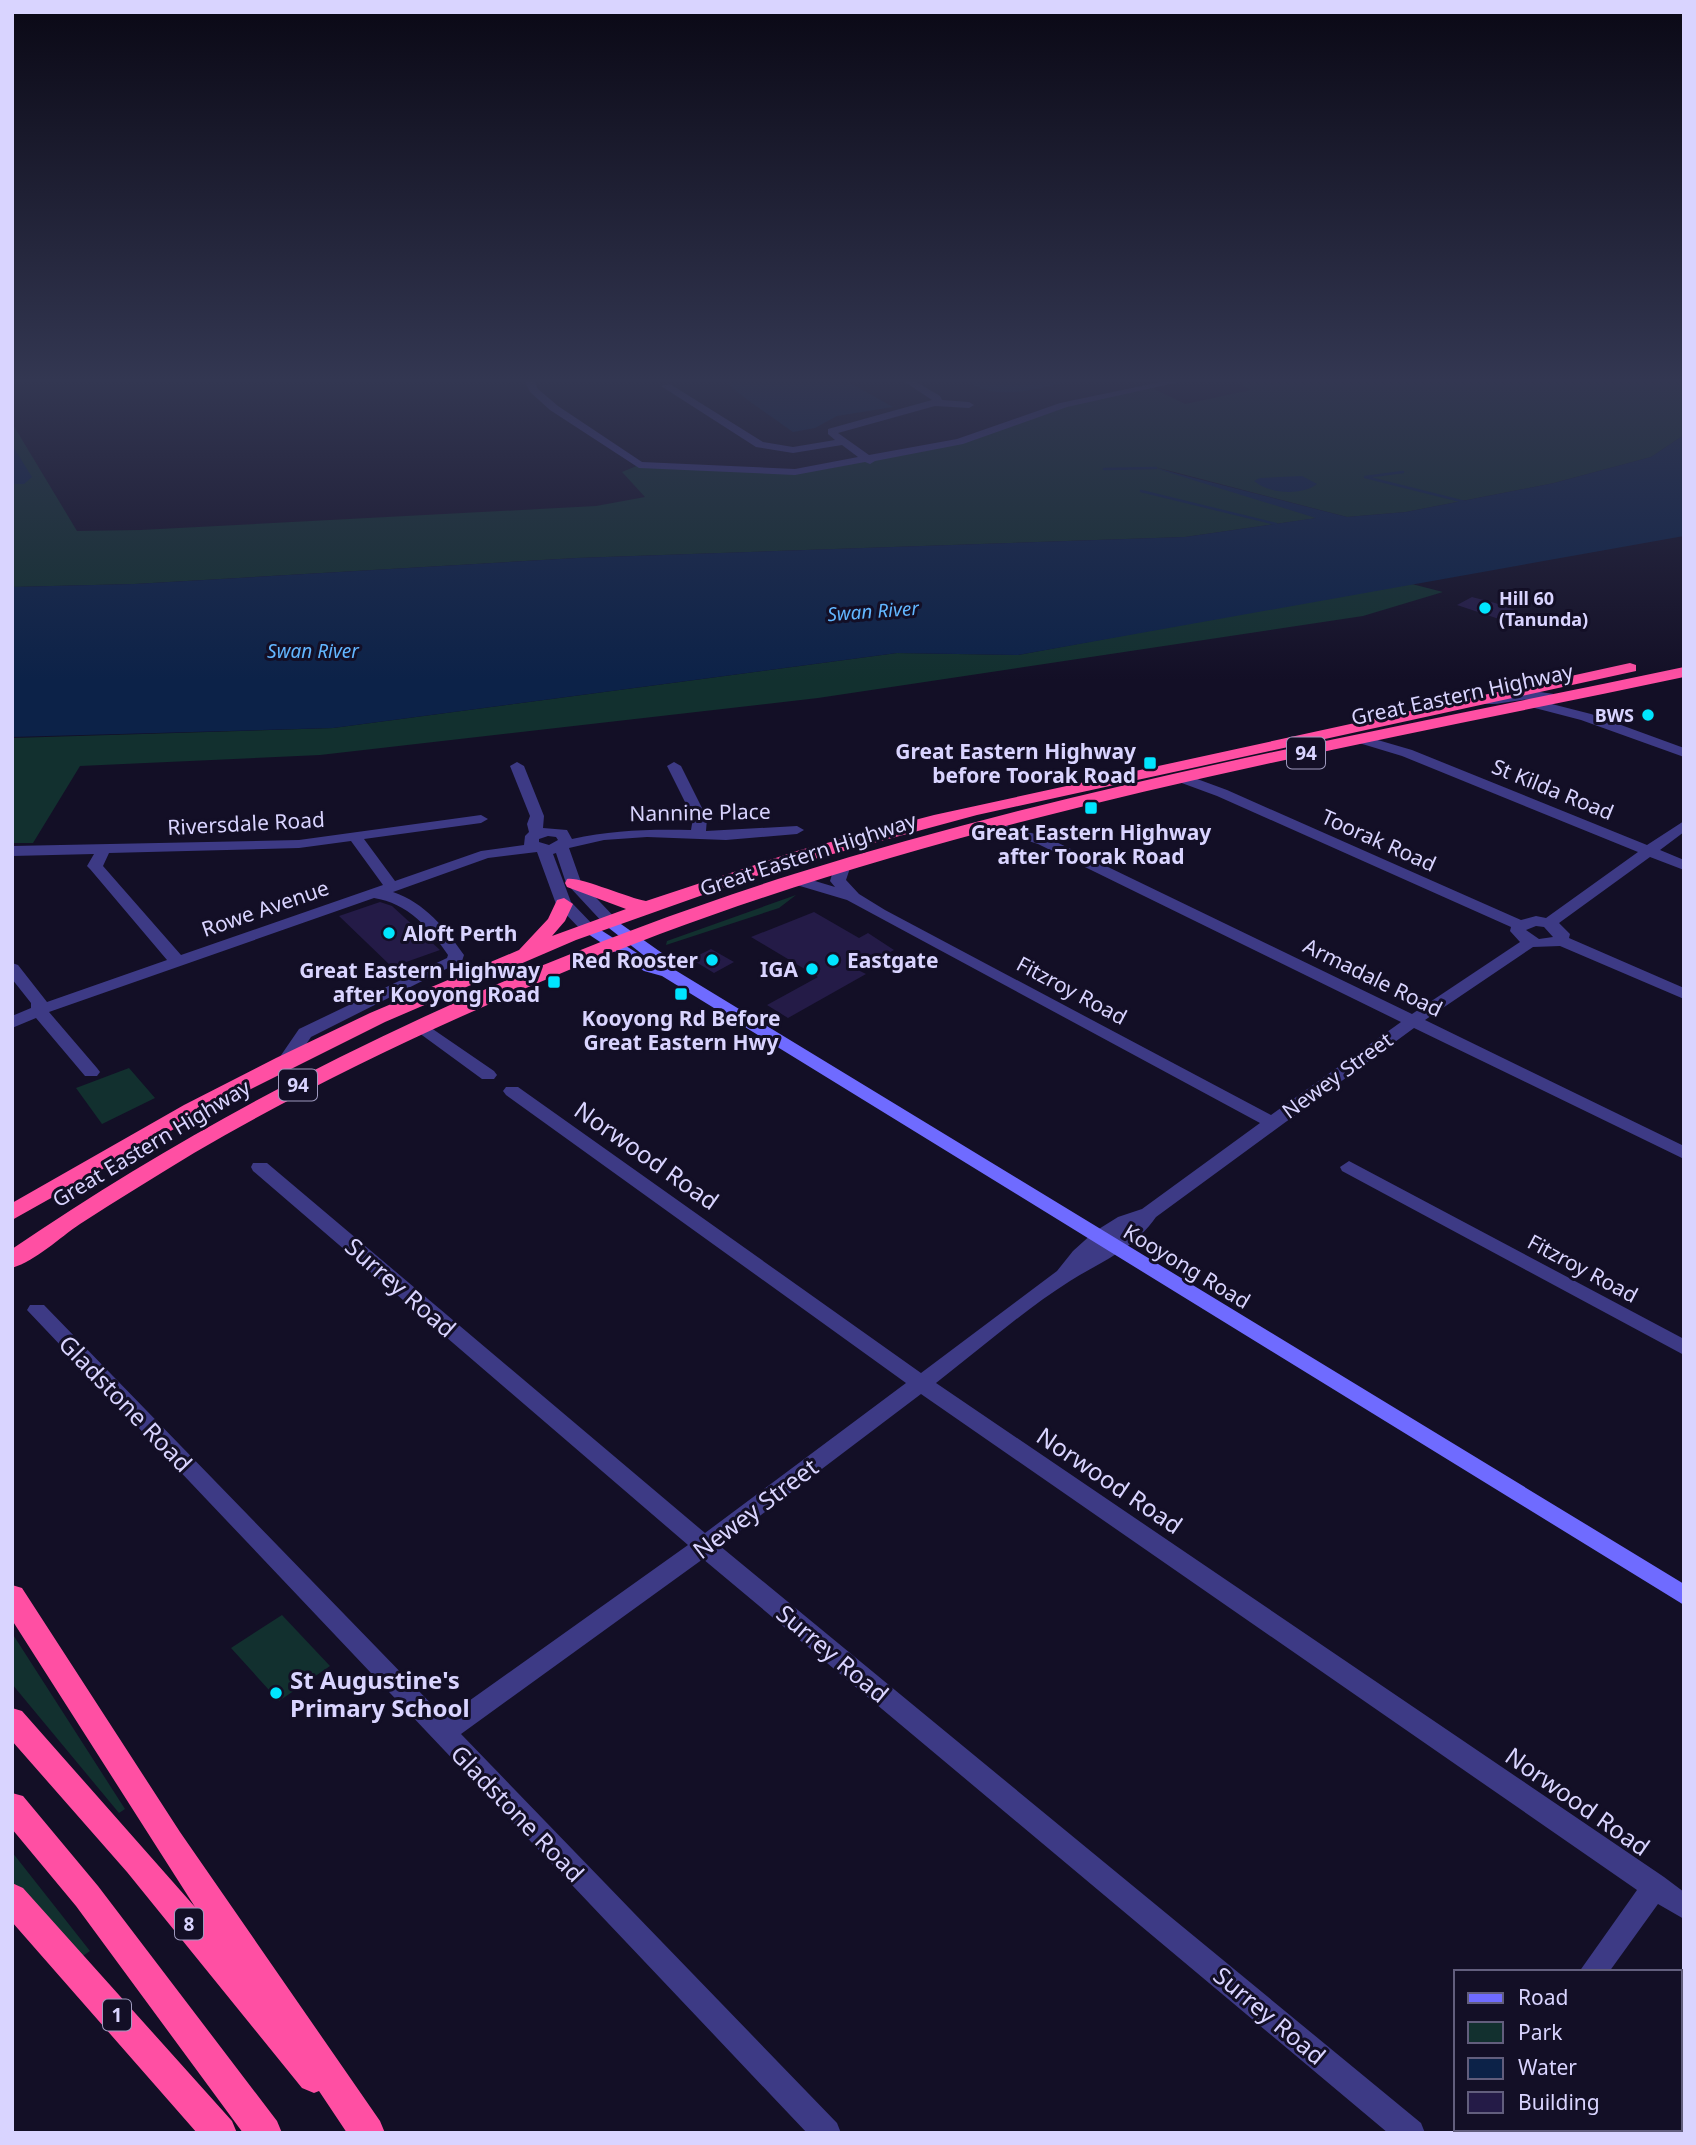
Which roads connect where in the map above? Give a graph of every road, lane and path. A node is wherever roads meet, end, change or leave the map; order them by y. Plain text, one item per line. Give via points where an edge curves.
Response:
1 (1684, 657) edge
2 (1684, 672) edge
3 (1555, 699) junction
4 (1481, 700) junction
5 (1536, 704) junction
6 (1586, 717) junction
7 (1395, 734) junction
8 (1364, 740) junction
9 (1407, 753) junction
10 (1684, 753) edge
11 (517, 766) dead end
12 (674, 766) dead end
13 (1218, 772) junction
14 (1184, 779) junction
15 (1222, 793) junction
16 (537, 816) junction
17 (1026, 817) junction
18 (481, 819) dead end
19 (992, 825) junction
20 (1684, 825) edge
21 (797, 830) dead end
22 (698, 836) junction
23 (355, 837) junction
24 (561, 839) junction
25 (1043, 841) junction
26 (537, 842) junction
27 (103, 850) junction
28 (12, 851) edge
29 (1651, 852) junction
30 (1684, 864) edge
31 (843, 865) junction
32 (796, 880) junction
33 (574, 883) junction
34 (390, 884) junction
35 (369, 895) junction
36 (853, 897) junction
37 (565, 904) junction
38 (650, 908) junction
39 (611, 922) junction
40 (1549, 923) junction
41 (1520, 925) junction
42 (590, 930) junction
43 (1560, 940) junction
44 (621, 942) junction
45 (1530, 942) junction
46 (523, 956) junction
47 (175, 958) junction
48 (12, 968) edge
49 (1684, 995) edge
50 (39, 1006) junction
51 (12, 1015) edge
52 (1412, 1021) junction
53 (12, 1023) edge
54 (421, 1026) junction
55 (284, 1064) junction
56 (91, 1072) dead end
57 (488, 1075) dead end
58 (512, 1091) dead end
59 (1271, 1122) junction
60 (1684, 1153) edge
61 (260, 1167) dead end
62 (1349, 1167) dead end
63 (12, 1213) edge
64 (1106, 1244) junction
65 (12, 1260) edge
66 (37, 1310) dead end
67 (1684, 1348) edge
68 (922, 1384) junction
69 (704, 1546) junction
70 (12, 1596) edge
71 (1684, 1596) edge
72 (12, 1720) edge
73 (442, 1734) junction
74 (12, 1806) edge
75 (1655, 1886) junction
76 (12, 1898) edge
77 (1684, 1907) edge
78 (1593, 1970) edge
79 (220, 2133) edge
80 (265, 2133) edge
81 (361, 2133) edge
82 (368, 2133) edge
83 (827, 2133) edge
84 (1411, 2133) edge

1 - 4 highway, Great Eastern Highway / 94
2 - 3 highway, Great Eastern Highway / 94
3 - 4 street via 1538,695
3 - 5 highway, Great Eastern Highway / 94
3 - 6 street
4 - 38 highway, Great Eastern Highway / 94 via 877,835 765,867
5 - 6 street
5 - 7 highway, Great Eastern Highway / 94
6 - 10 street
7 - 8 highway, Great Eastern Highway / 94
7 - 9 street
8 - 9 street, St Kilda Road
8 - 13 highway, Great Eastern Highway / 94
9 - 29 street, St Kilda Road
11 - 16 street
12 - 22 street via 700,818
13 - 14 highway, Great Eastern Highway / 94
13 - 15 street
14 - 15 street, Toorak Road
14 - 17 highway, Great Eastern Highway / 94
15 - 41 street, Toorak Road
16 - 24 street
16 - 26 street
17 - 19 highway, Great Eastern Highway / 94
17 - 25 street, Armadale Road
18 - 23 street, Riversdale Road
19 - 25 street, Armadale Road
19 - 31 highway, Great Eastern Highway / 94
20 - 29 street
21 - 22 street, Nannine Place
22 - 24 street, Nannine Place via 647,833
23 - 27 street, Riversdale Road via 299,844
23 - 34 street
24 - 26 street, Nannine Place
24 - 33 street
25 - 52 street, Armadale Road
26 - 34 street, Rowe Avenue
26 - 37 street
27 - 28 street, Riversdale Road
27 - 47 street via 95,866
29 - 30 street, St Kilda Road
29 - 40 street
31 - 32 highway, Great Eastern Highway / 94
31 - 36 street via 838,881
32 - 36 street, Fitzroy Road
32 - 44 highway, Great Eastern Highway / 94
33 - 38 highway via 615,901
33 - 39 street
34 - 35 street, Rowe Avenue
34 - 47 street, Rowe Avenue
35 - 47 street, Rowe Avenue
35 - 55 street via 391,895 404,901 448,943 456,955 454,961 305,1033
36 - 59 street, Fitzroy Road
37 - 42 street
37 - 46 highway via 556,921
38 - 39 highway, Great Eastern Highway / 94
39 - 42 highway, Great Eastern Highway / 94
39 - 44 street, Kooyong Road
40 - 41 street
40 - 43 street via 1562,934
41 - 45 street via 1518,931
42 - 44 street, Kooyong Road
42 - 46 highway, Great Eastern Highway / 94
43 - 45 street
43 - 49 street
44 - 54 highway, Great Eastern Highway / 94
44 - 64 street, Kooyong Road via 650,968 668,973
45 - 52 street, Newey Street
46 - 55 highway, Great Eastern Highway / 94
47 - 50 street, Rowe Avenue
48 - 50 street
50 - 51 street, Rowe Avenue
50 - 53 street, Rowe Avenue
50 - 56 street
52 - 59 street, Newey Street
52 - 60 street, Armadale Road
54 - 57 street
54 - 65 highway, Great Eastern Highway / 94 via 298,1085 168,1157
55 - 63 highway, Great Eastern Highway / 94 via 92,1164
58 - 68 street, Norwood Road
59 - 64 street, Newey Street via 1149,1213 1143,1223
61 - 69 street, Surrey Road
62 - 67 street, Fitzroy Road
64 - 68 street, Newey Street via 1086,1267 1064,1276
64 - 71 street, Kooyong Road
66 - 73 street, Gladstone Road
68 - 69 street, Newey Street
68 - 75 street, Norwood Road
69 - 73 street, Newey Street
69 - 84 street, Surrey Road
70 - 82 highway via 176,1852
72 - 81 highway, 8 via 138,1862
73 - 83 street, Gladstone Road
74 - 80 highway via 87,1896
75 - 77 street, Norwood Road
75 - 78 street
76 - 79 highway, 1

